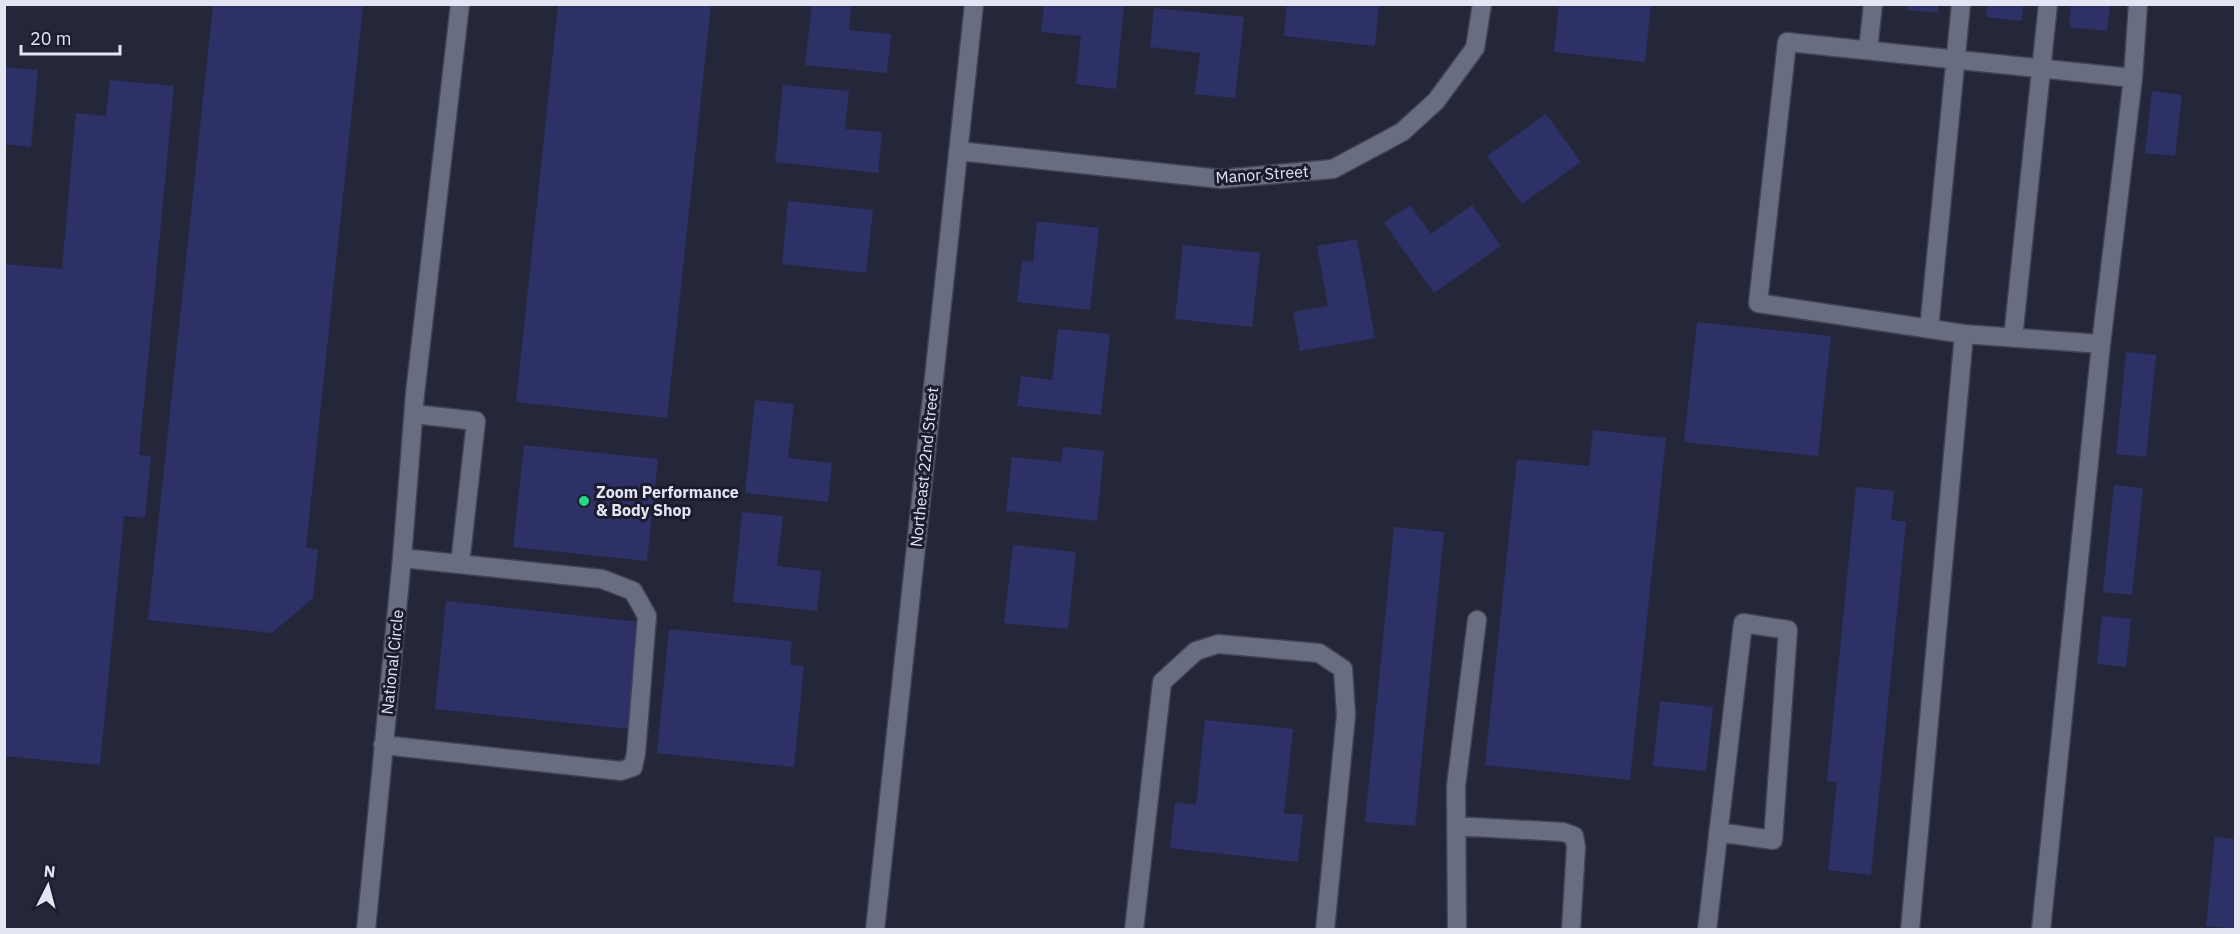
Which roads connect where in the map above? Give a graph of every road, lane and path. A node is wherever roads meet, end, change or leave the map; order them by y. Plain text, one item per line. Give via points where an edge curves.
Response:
1 (460, 4) edge
2 (974, 4) edge
3 (1482, 4) edge
4 (1873, 4) edge
5 (1961, 4) edge
6 (2048, 4) edge
7 (2138, 4) edge
8 (1868, 50) junction
9 (1956, 59) junction
10 (2041, 68) junction
11 (2133, 78) junction
12 (958, 151) junction
13 (1929, 329) junction
14 (1964, 334) junction
15 (2013, 338) junction
16 (2101, 344) junction
17 (414, 414) junction
18 (402, 558) junction
19 (460, 564) junction
20 (1478, 620) dead end
21 (383, 745) junction
22 (1456, 826) junction
23 (1718, 832) junction
24 (366, 930) edge
25 (875, 930) edge
26 (1134, 930) edge
27 (1325, 930) edge
28 (1457, 930) edge
29 (1571, 930) edge
30 (1707, 930) edge
31 (1910, 930) edge
32 (2041, 930) edge

1 - 17 street, National Circle
2 - 12 street, Northeast 22nd Street
3 - 12 street, Manor Street via 1475,48 1436,101 1402,132 1333,169 1221,179
4 - 8 street
5 - 9 street
6 - 10 street
7 - 11 street
8 - 9 street
8 - 13 street via 1787,42 1758,303
9 - 10 street
9 - 13 street
10 - 11 street
10 - 15 street
11 - 16 street
12 - 25 street, Northeast 22nd Street
13 - 14 street
14 - 15 street
14 - 31 street
15 - 16 street
16 - 32 street
17 - 18 street, National Circle
17 - 19 street via 476,421
18 - 19 street
18 - 21 street, National Circle
19 - 21 street via 603,579 633,591 647,616 633,767 621,771
20 - 22 street via 1456,786
21 - 24 street, National Circle
22 - 28 street
22 - 29 street via 1563,831 1574,837
23 - 23 street via 1743,623 1788,630 1773,840
23 - 30 street
26 - 27 street via 1162,682 1196,651 1218,644 1319,653 1343,669 1346,715

